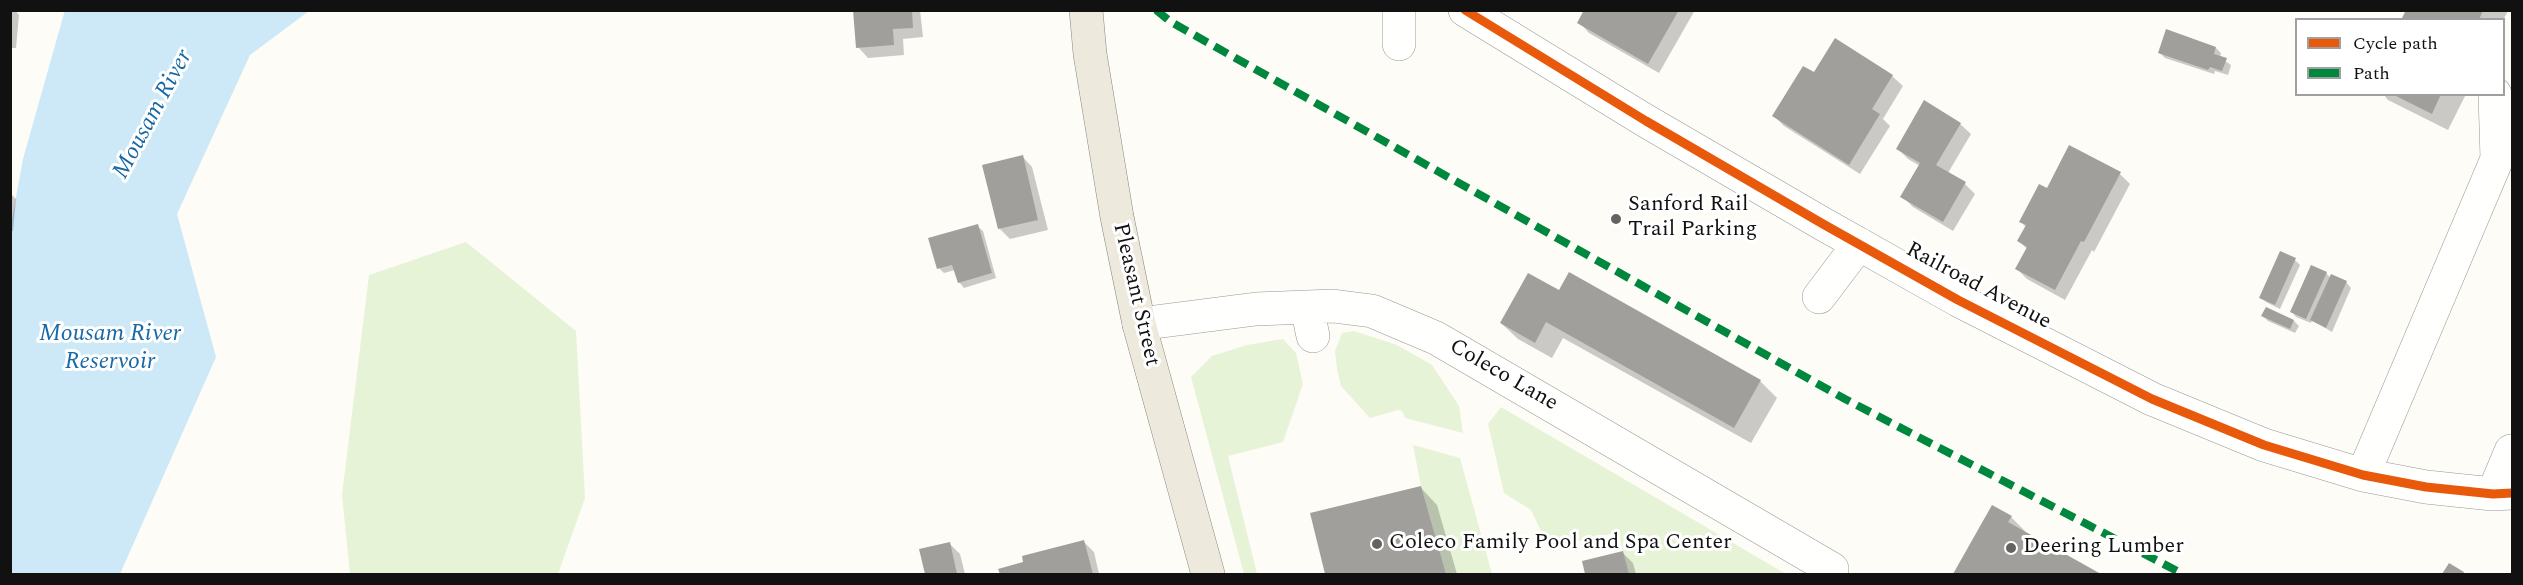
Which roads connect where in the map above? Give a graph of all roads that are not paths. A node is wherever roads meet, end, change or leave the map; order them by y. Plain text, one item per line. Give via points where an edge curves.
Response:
1 (1086, 10) edge
2 (1399, 10) edge
3 (1465, 10) edge
4 (1399, 44) dead end
5 (2495, 96) edge
6 (1859, 244) junction
7 (1819, 297) dead end
8 (1139, 324) junction
9 (2511, 451) dead end
10 (2363, 475) junction
11 (2503, 493) edge
12 (1832, 569) dead end
13 (1208, 574) edge

1 - 8 main road, Pleasant Street via 1117,217
2 - 4 street
3 - 6 street, Railroad Avenue via 1646,121
5 - 10 street via 2497,159
6 - 7 street
6 - 10 street, Railroad Avenue via 2152,399 2264,445
8 - 12 street, Coleco Lane via 1256,309 1310,321 1333,306 1372,311 1436,338
8 - 13 main road, Pleasant Street
9 - 11 street
10 - 11 street, Railroad Avenue via 2426,487

